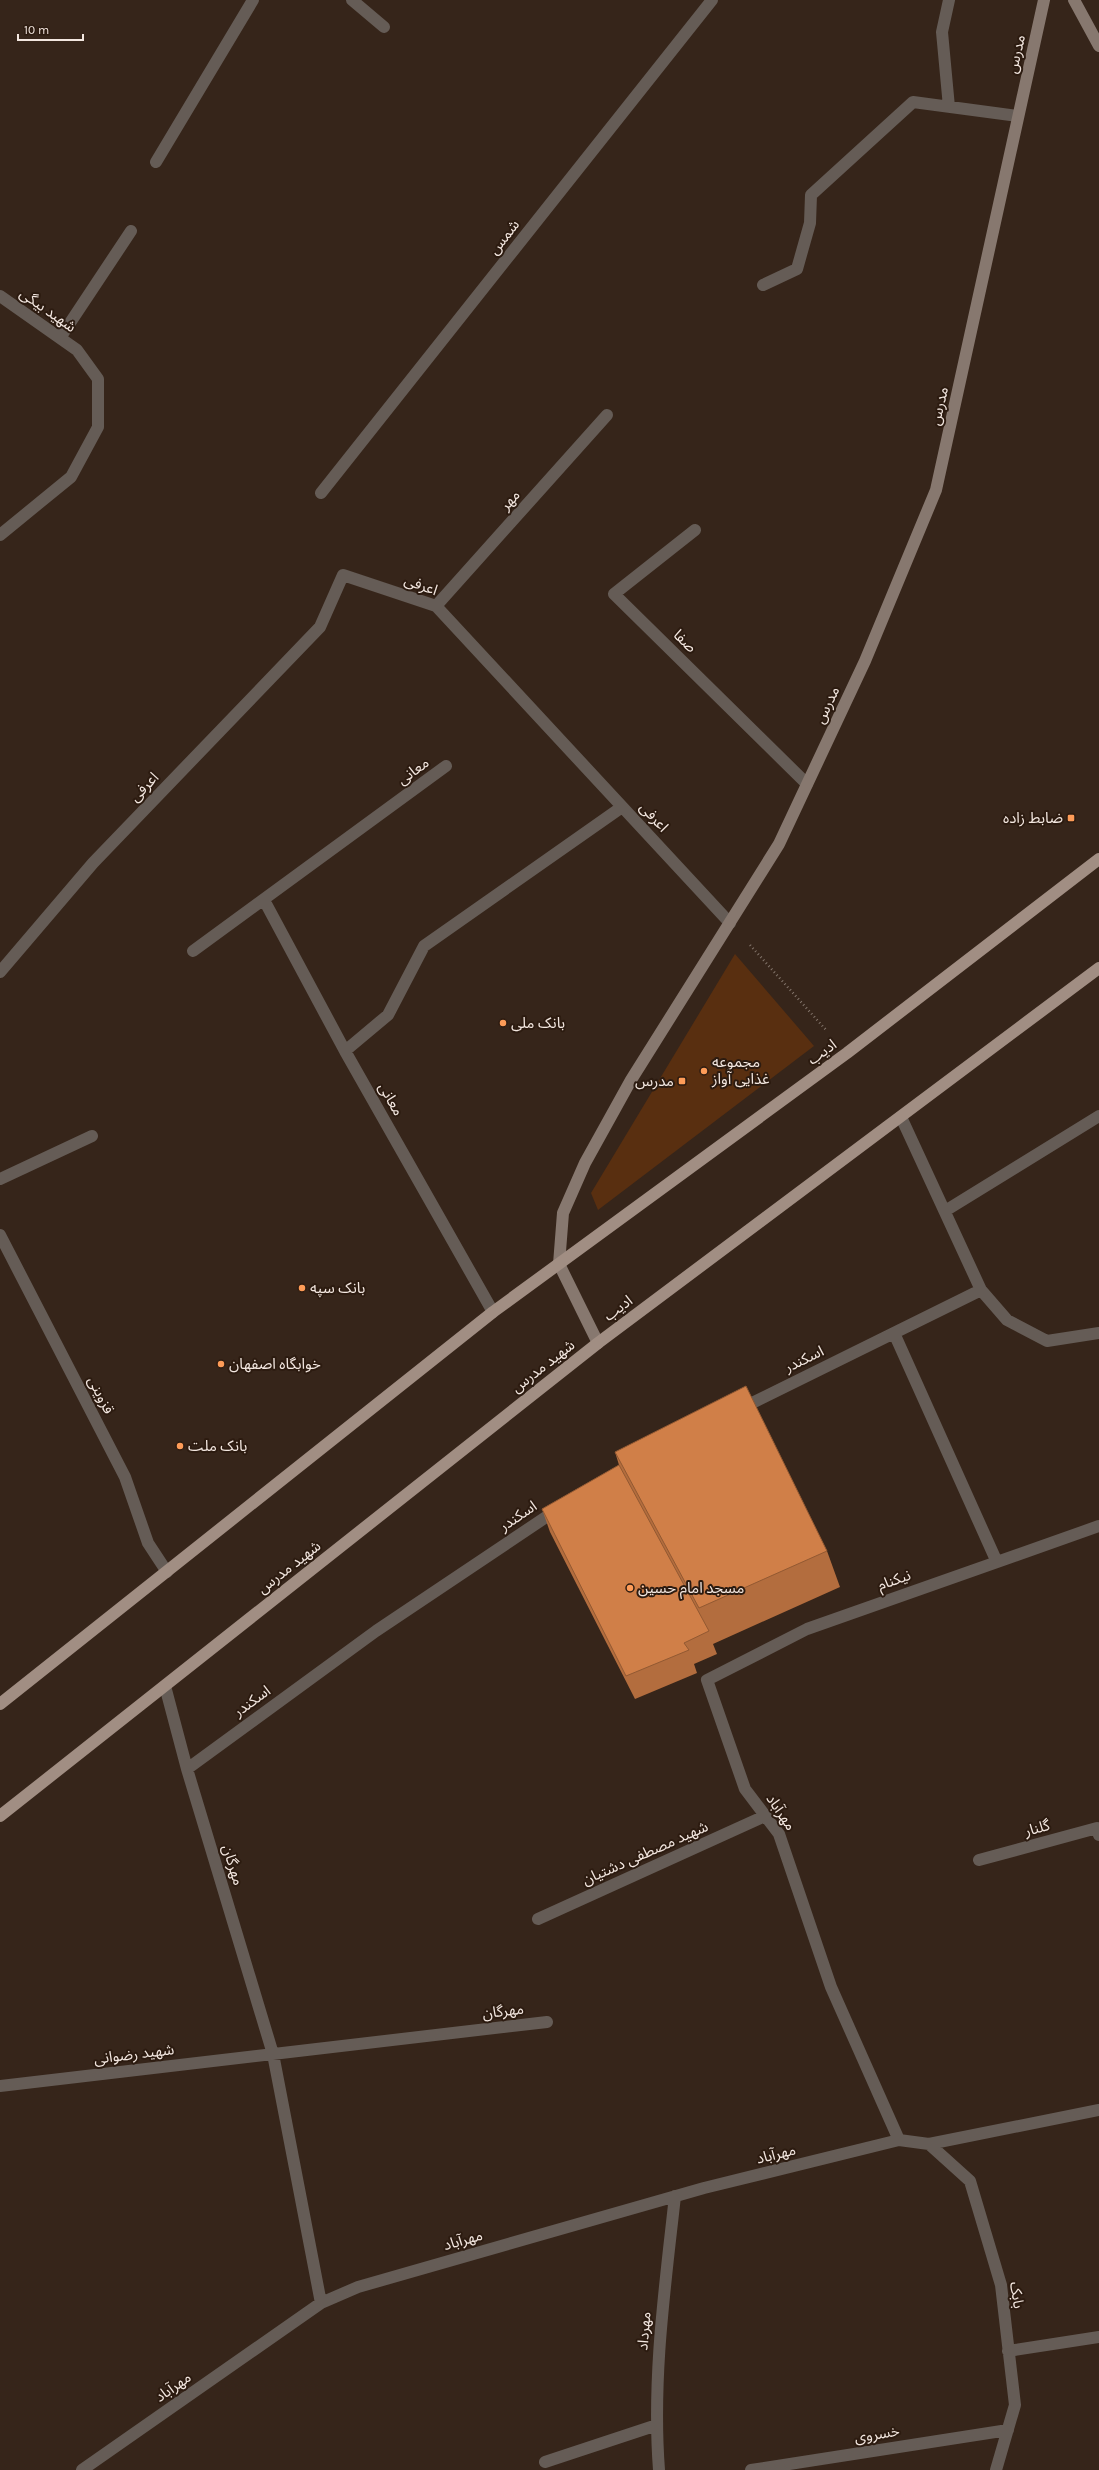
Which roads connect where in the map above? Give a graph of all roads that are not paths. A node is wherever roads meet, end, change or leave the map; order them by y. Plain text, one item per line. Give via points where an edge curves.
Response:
1 (252, 0) edge
2 (352, 0) edge
3 (712, 0) edge
4 (949, 0) edge
5 (1044, 0) edge
6 (1074, 0) edge
7 (384, 27) dead end
8 (1099, 46) edge
9 (949, 107) junction
10 (1018, 116) junction
11 (156, 162) dead end
12 (131, 231) dead end
13 (763, 285) dead end
14 (0, 296) edge
15 (60, 338) junction
16 (607, 415) dead end
17 (321, 494) dead end
18 (695, 530) dead end
19 (0, 535) edge
20 (436, 606) junction
21 (446, 766) dead end
22 (808, 784) junction
23 (622, 807) junction
24 (1099, 859) edge
25 (264, 900) junction
26 (730, 923) junction
27 (193, 951) dead end
28 (1099, 968) edge
29 (0, 972) edge
30 (345, 1051) junction
31 (1099, 1116) edge
32 (901, 1117) junction
33 (92, 1136) dead end
34 (0, 1179) edge
35 (945, 1211) junction
36 (0, 1235) edge
37 (559, 1264) junction
38 (981, 1290) junction
39 (493, 1312) junction
40 (894, 1333) junction
41 (1099, 1333) edge
42 (598, 1343) junction
43 (725, 1416) edge
44 (567, 1502) edge
45 (1099, 1526) edge
46 (996, 1560) junction
47 (167, 1572) junction
48 (707, 1680) joint
49 (165, 1686) junction
50 (0, 1704) edge
51 (187, 1769) junction
52 (0, 1816) edge
53 (765, 1816) junction
54 (1099, 1836) edge
55 (979, 1860) dead end
56 (538, 1919) dead end
57 (547, 2022) dead end
58 (273, 2054) junction
59 (0, 2086) edge
60 (1099, 2110) edge
61 (899, 2140) junction
62 (929, 2144) junction
63 (675, 2196) junction
64 (321, 2303) junction
65 (1099, 2337) edge
66 (1008, 2351) junction
67 (657, 2425) junction
68 (1008, 2430) junction
69 (545, 2462) dead end
70 (82, 2470) edge
71 (659, 2470) edge
72 (751, 2470) edge
73 (996, 2470) edge

1 - 11 street
2 - 7 street
3 - 17 street, شمس
4 - 9 street via 942,32
5 - 10 main road, مدرس
6 - 8 main road
9 - 10 street
9 - 13 street via 913,102 811,195 810,223 797,269
10 - 22 main road, مدرس via 936,490 865,662
12 - 15 street
14 - 15 street, شهید بیگی
15 - 19 street, شهید بیگی via 77,350 98,378 98,427 71,477
16 - 20 street, مهر
18 - 22 street, صفا via 614,594
20 - 23 street, اعرفی
20 - 29 street, اعرفی via 343,575 320,627 93,863
21 - 25 street, معانی
22 - 26 main road, مدرس via 779,844
23 - 26 street, اعرفی
23 - 30 street via 424,946 388,1015
24 - 37 main road, ادیب via 847,1053
25 - 27 street, معانی
25 - 30 street, معانی
26 - 37 main road, مدرس via 631,1080 585,1163 563,1213
28 - 32 main road, ادیب
30 - 39 street, معانی
31 - 35 street
32 - 35 street
32 - 42 main road, ادیب
33 - 34 street
35 - 38 street
36 - 47 street, قزوینی via 125,1477 148,1543
37 - 39 main road
37 - 42 main road
38 - 40 street, اسکندر
38 - 41 street via 1007,1320 1047,1341
39 - 47 main road
40 - 43 street, اسکندر
40 - 46 street
42 - 49 main road, شهید مدرس
44 - 51 street, اسکندر via 376,1631
45 - 46 street, نیکنام
46 - 48 street, نیکنام via 807,1629
47 - 50 main road
48 - 53 street, مهرآباد via 745,1788
49 - 51 street, مهرگان
49 - 52 main road, شهید مدرس
51 - 58 street, مهرگان
53 - 56 street, شهید مصطفی دشتیان
53 - 61 street, مهرآباد via 779,1834 831,1987
54 - 55 street, گلنار via 1097,1828
57 - 58 street, مهرگان
58 - 59 street, شهید رضوانی
58 - 64 street, مهرگان
60 - 62 street, مهرآباد
61 - 62 street, مهرآباد
61 - 63 street, مهرآباد
62 - 66 street, بابک via 970,2181 1001,2285
63 - 64 street, مهرآباد via 358,2287
63 - 67 street, مهرداد via 658,2348
64 - 70 street, مهرآباد
65 - 66 street
66 - 68 street, بابک via 1015,2405
67 - 69 street
67 - 71 street, مهرداد
68 - 72 street, خسروی
68 - 73 street, بابک

